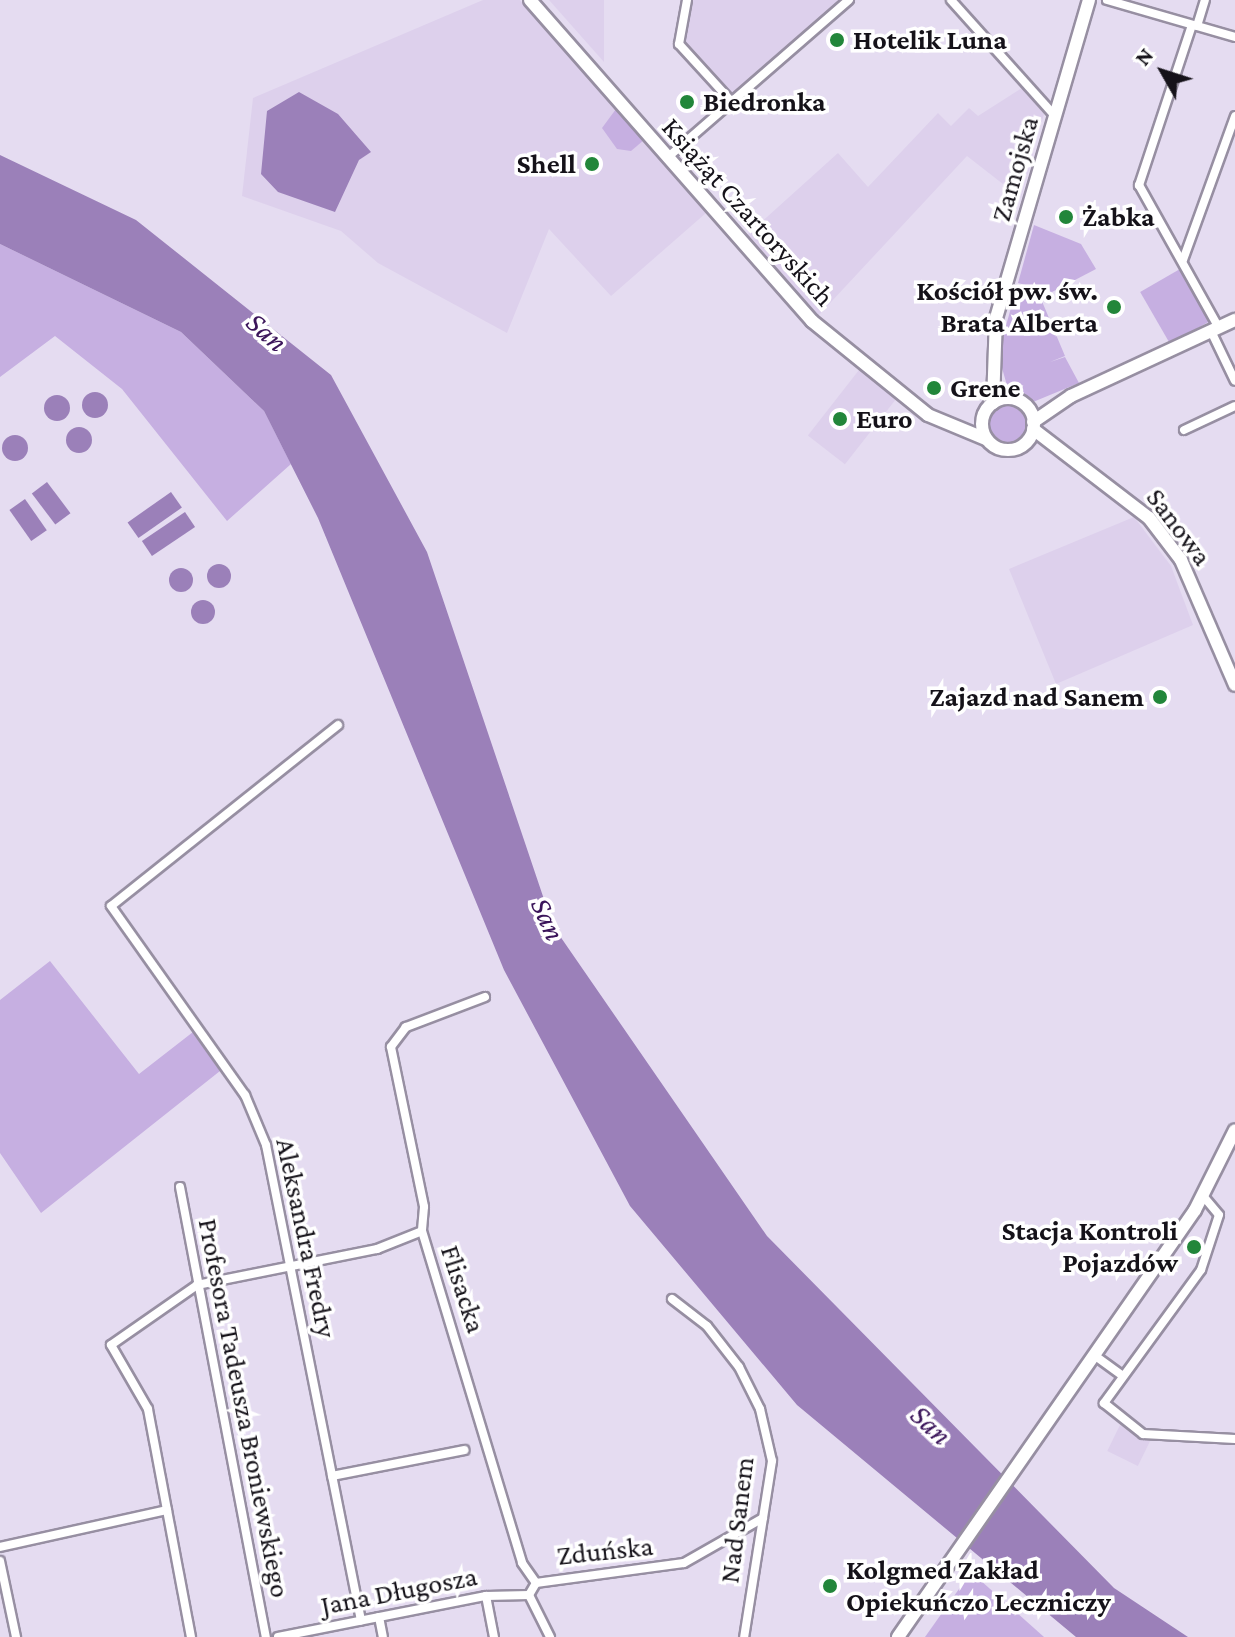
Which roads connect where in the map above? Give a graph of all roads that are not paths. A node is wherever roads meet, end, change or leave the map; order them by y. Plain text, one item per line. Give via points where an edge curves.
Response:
1 (530, 0) edge
2 (687, 0) edge
3 (849, 0) edge
4 (951, 0) edge
5 (1089, 0) edge
6 (1107, 0) edge
7 (1205, 0) edge
8 (1194, 25) junction
9 (1235, 37) edge
10 (732, 102) junction
11 (1055, 116) junction
12 (1235, 116) edge
13 (667, 158) junction
14 (1183, 260) junction
15 (1235, 320) edge
16 (1215, 330) junction
17 (992, 353) junction
18 (1235, 381) edge
19 (1071, 396) junction
20 (1012, 398) junction
21 (993, 403) junction
22 (1026, 405) junction
23 (1235, 406) edge
24 (982, 417) junction
25 (1033, 426) junction
26 (955, 427) junction
27 (1184, 430) dead end
28 (986, 439) junction
29 (1023, 445) junction
30 (1071, 459) junction
31 (1235, 685) edge
32 (338, 725) dead end
33 (485, 997) dead end
34 (1235, 1130) edge
35 (180, 1187) dead end
36 (1204, 1197) junction
37 (422, 1231) junction
38 (292, 1266) junction
39 (197, 1285) junction
40 (672, 1299) dead end
41 (1094, 1355) junction
42 (1122, 1375) junction
43 (1235, 1439) edge
44 (464, 1450) dead end
45 (332, 1476) junction
46 (167, 1510) junction
47 (763, 1518) junction
48 (0, 1547) edge
49 (0, 1561) edge
50 (536, 1583) junction
51 (529, 1595) junction
52 (486, 1596) junction
53 (379, 1617) junction
54 (361, 1621) junction
55 (16, 1637) edge
56 (191, 1637) edge
57 (266, 1637) edge
58 (278, 1637) edge
59 (383, 1637) edge
60 (494, 1637) edge
61 (550, 1637) edge
62 (744, 1637) edge
63 (898, 1637) edge

1 - 13 main road, Książąt Czartoryskich
2 - 10 street via 679,44
3 - 10 street
4 - 11 street
5 - 11 main road, Zamojska
6 - 8 street
7 - 8 street
8 - 9 street
8 - 14 street via 1138,173
10 - 13 street
11 - 17 main road, Zamojska
12 - 14 street
13 - 26 main road, Książąt Czartoryskich via 812,321 921,410
14 - 16 street
15 - 16 main road
16 - 18 street
16 - 19 main road
17 - 20 main road
17 - 21 main road, Zamojska
19 - 22 main road
19 - 25 main road
20 - 21 main road
20 - 22 main road
21 - 24 main road
22 - 25 main road
23 - 27 street
24 - 26 main road
24 - 28 main road
25 - 29 main road
25 - 30 main road
26 - 28 main road, Książąt Czartoryskich
28 - 29 main road via 1006,450
29 - 30 main road
30 - 31 main road, Sanowa via 1117,489 1181,560
32 - 38 street, Aleksandra Fredry via 111,906 251,1107
33 - 37 street, Flisacka via 406,1027 391,1047 424,1207
34 - 36 main road
35 - 39 street, Profesora Tadeusza Broniewskiego
36 - 41 main road
36 - 42 street via 1219,1215 1201,1270
37 - 38 street via 377,1249
37 - 50 street, Flisacka via 522,1563
38 - 39 street
38 - 45 street, Aleksandra Fredry
39 - 46 street via 111,1345 148,1409
39 - 57 street, Profesora Tadeusza Broniewskiego
40 - 47 street, Nad Sanem via 715,1336 760,1409 772,1461
41 - 42 street
41 - 63 main road
42 - 43 street via 1104,1403 1133,1429 1214,1443
44 - 45 street
45 - 54 street, Aleksandra Fredry
46 - 48 street
46 - 56 street
47 - 50 street, Zduńska via 684,1563
47 - 62 street, Nad Sanem
49 - 55 street
50 - 51 street
51 - 52 street, Jana Długosza
51 - 61 street
52 - 53 street, Jana Długosza
52 - 60 street
53 - 54 street, Jana Długosza
53 - 59 street
54 - 58 street, Jana Długosza

